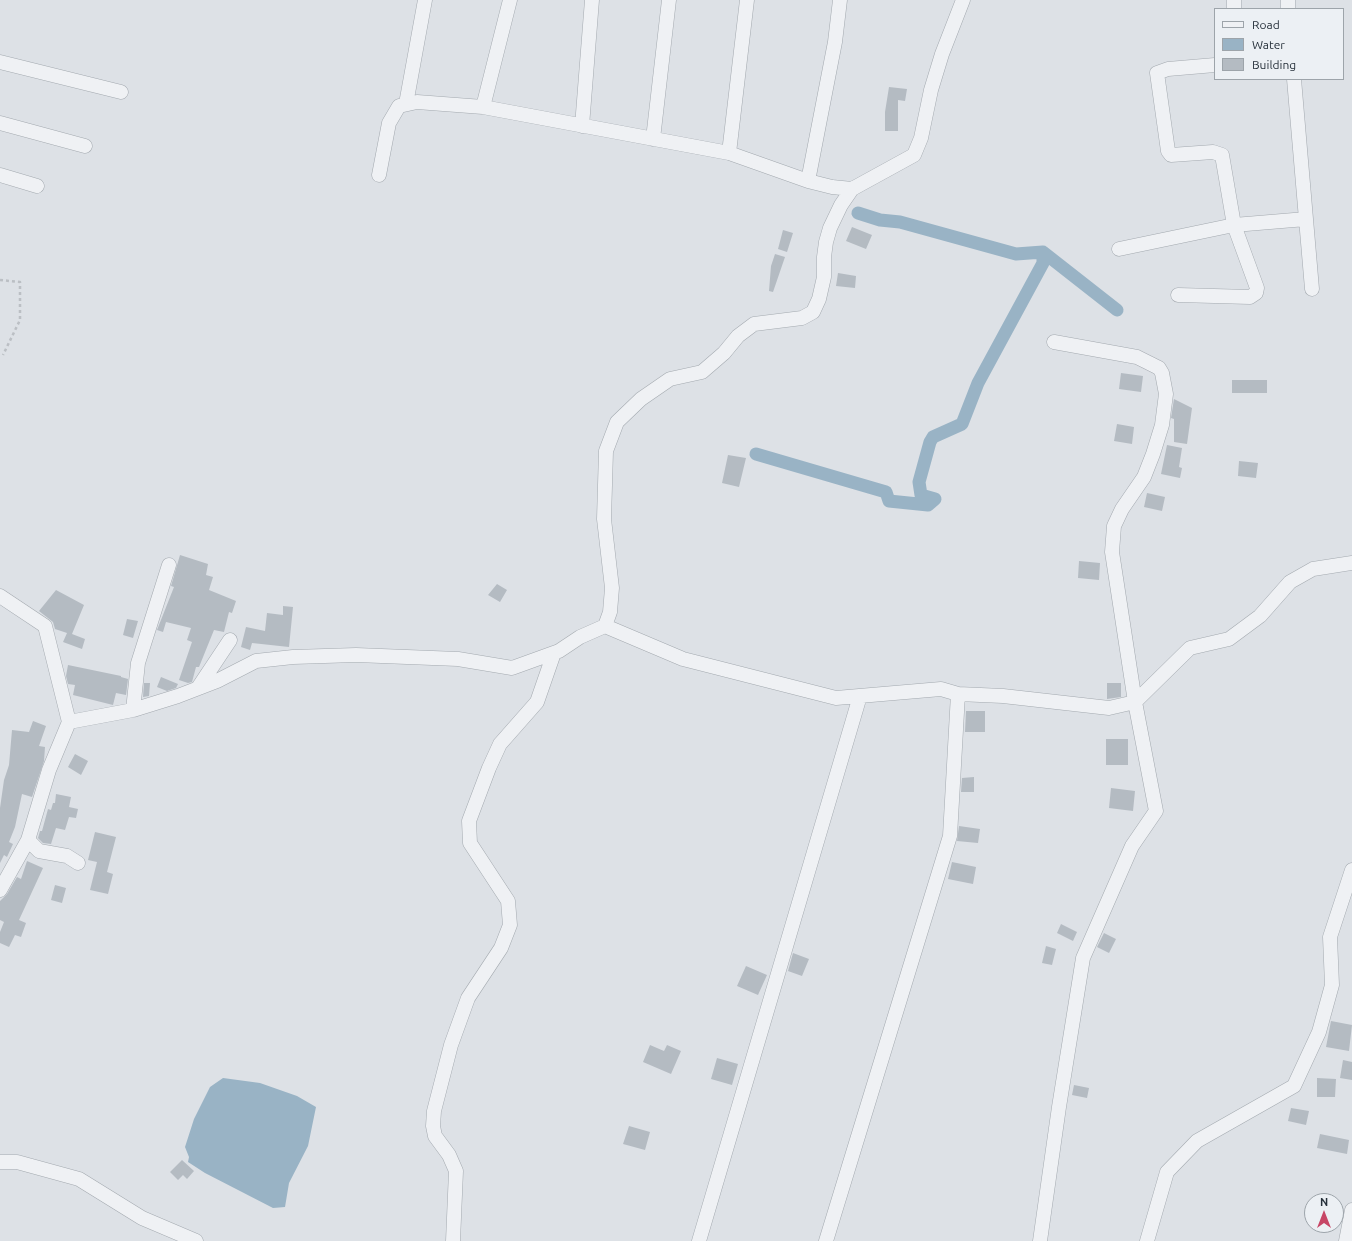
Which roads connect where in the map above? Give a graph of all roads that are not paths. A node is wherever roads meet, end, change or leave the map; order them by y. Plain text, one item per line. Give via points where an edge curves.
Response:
1 (425, 0) edge
2 (510, 0) edge
3 (592, 0) edge
4 (669, 0) edge
5 (747, 0) edge
6 (840, 0) edge
7 (963, 0) edge
8 (0, 62) edge
9 (1214, 65) edge
10 (1294, 80) edge
11 (121, 92) dead end
12 (406, 104) junction
13 (483, 107) junction
14 (0, 123) edge
15 (582, 126) junction
16 (653, 138) junction
17 (85, 146) dead end
18 (729, 153) junction
19 (0, 175) edge
20 (379, 175) dead end
21 (808, 180) junction
22 (37, 186) dead end
23 (852, 189) junction
24 (1306, 219) junction
25 (1234, 225) junction
26 (1119, 249) dead end
27 (1312, 289) dead end
28 (1178, 295) dead end
29 (1054, 342) dead end
30 (1352, 563) edge
31 (169, 565) dead end
32 (0, 596) edge
33 (605, 626) junction
34 (230, 640) dead end
35 (554, 653) junction
36 (198, 688) junction
37 (958, 694) junction
38 (860, 696) junction
39 (1135, 702) junction
40 (133, 710) junction
41 (69, 722) junction
42 (28, 840) junction
43 (78, 863) dead end
44 (1352, 870) edge
45 (0, 890) edge
46 (0, 1162) edge
47 (1352, 1210) edge
48 (196, 1241) edge
49 (453, 1241) edge
50 (699, 1241) edge
51 (826, 1241) edge
52 (1040, 1241) edge
53 (1147, 1241) edge
54 (1346, 1241) edge

1 - 12 street
2 - 13 street
3 - 15 street
4 - 16 street
5 - 18 street
6 - 21 street via 835,42
7 - 23 street via 942,54 921,138 914,154
8 - 11 street
9 - 25 street via 1162,70 1157,73 1157,82 1169,154 1174,156 1213,152 1222,155
10 - 24 street
12 - 13 street via 417,102
12 - 20 street via 399,106 390,123
13 - 15 street
14 - 17 street
15 - 16 street
16 - 18 street
18 - 21 street
19 - 22 street
21 - 23 street via 832,187
23 - 33 street via 840,205 830,228 824,257 824,277 814,312 802,318 754,324 738,336 724,353 702,372 670,379 641,399 617,422 606,451 604,471 604,519 612,588 610,612
24 - 25 street
24 - 27 street
25 - 26 street
25 - 28 street via 1257,288 1254,296
29 - 39 street via 1138,358 1159,368 1162,373 1166,394 1162,426 1144,477 1122,509 1114,526 1112,552
30 - 39 street via 1313,569 1290,582 1260,616 1229,639 1190,648
31 - 40 street via 138,663
32 - 41 street via 45,626
33 - 35 street
33 - 38 street via 682,659 836,698
34 - 36 street
35 - 36 street via 512,668 458,659 356,655 293,657 256,661
35 - 49 street via 537,702 500,744 469,821 470,843 508,901 510,925 501,948 468,998 451,1046 434,1111 435,1136 449,1155 456,1171
36 - 40 street
37 - 38 street via 941,689
37 - 39 street via 1003,696 1109,708
37 - 51 street via 950,836
38 - 50 street
39 - 52 street via 1156,811 1132,846 1083,958
40 - 41 street
41 - 42 street via 49,770
42 - 43 street via 39,851 67,856
42 - 45 street
44 - 53 street via 1330,937 1332,985 1319,1032 1294,1086 1197,1141 1167,1172
46 - 48 street via 17,1162 79,1179 142,1218
47 - 54 street

